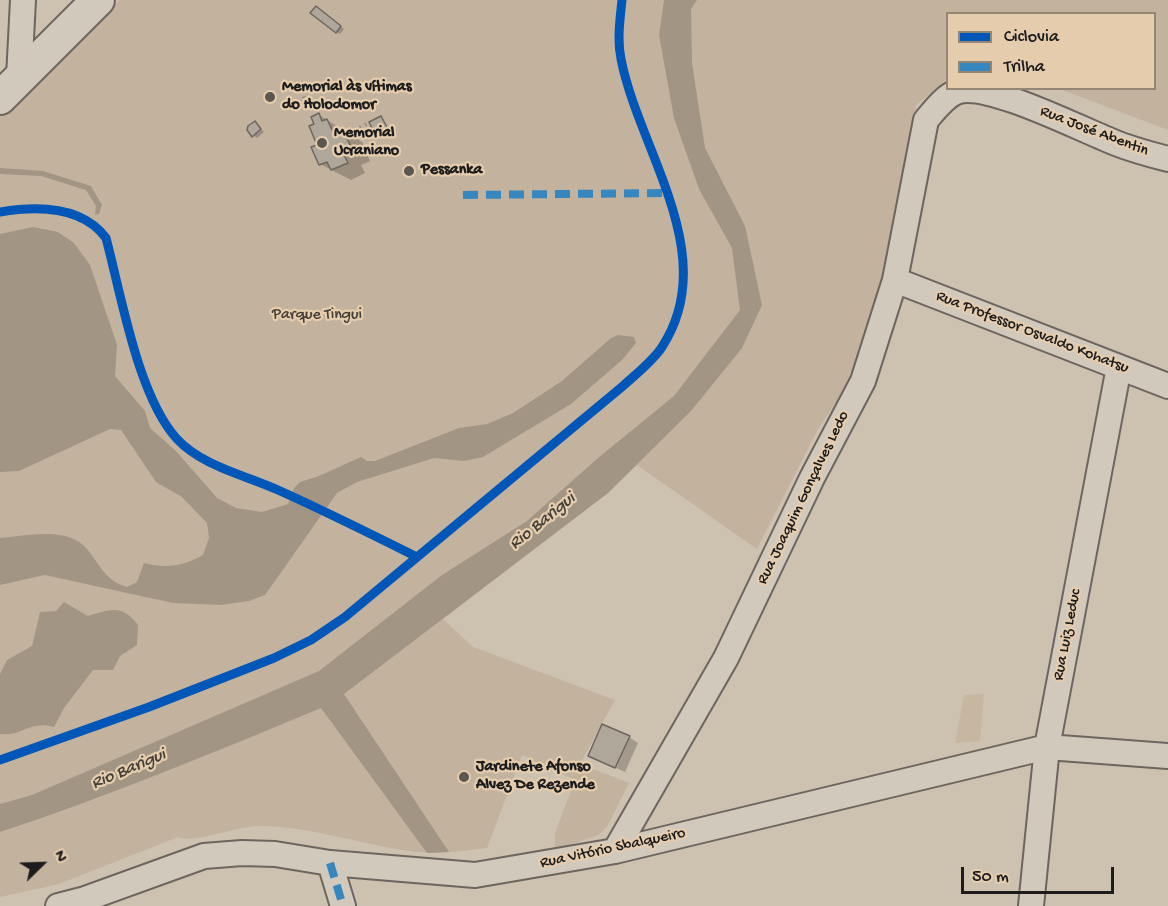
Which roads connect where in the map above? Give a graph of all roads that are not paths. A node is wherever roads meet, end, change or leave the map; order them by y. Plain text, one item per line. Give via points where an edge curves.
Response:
1 (23, 0) edge
2 (98, 0) edge
3 (10, 88) edge
4 (926, 120) joint
5 (1168, 159) edge
6 (895, 280) junction
7 (1119, 367) junction
8 (1168, 386) edge
9 (1047, 747) junction
10 (1168, 756) edge
11 (615, 851) junction
12 (330, 864) junction
13 (58, 906) edge
14 (343, 906) edge
15 (1031, 906) edge

1 - 3 street
2 - 3 street
4 - 5 street, Rua José Abentin via 956,91 978,91 1028,105 1114,142
4 - 6 street, Rua Joaquim Gonçalves Ledo
6 - 7 street, Rua Professor Osvaldo Kohatsu
6 - 11 street, Rua Joaquim Gonçalves Ledo via 863,381 726,658
7 - 8 street, Rua Professor Osvaldo Kohatsu
7 - 9 street, Rua Luiz Leduc
9 - 10 street, Rua Vitório Sbalqueiro
9 - 11 street, Rua Vitório Sbalqueiro
9 - 15 street, Rua Luiz Leduc
11 - 12 street, Rua Vitório Sbalqueiro via 475,874
12 - 13 street, Rua Vitório Sbalqueiro via 275,854 204,856
12 - 14 street

